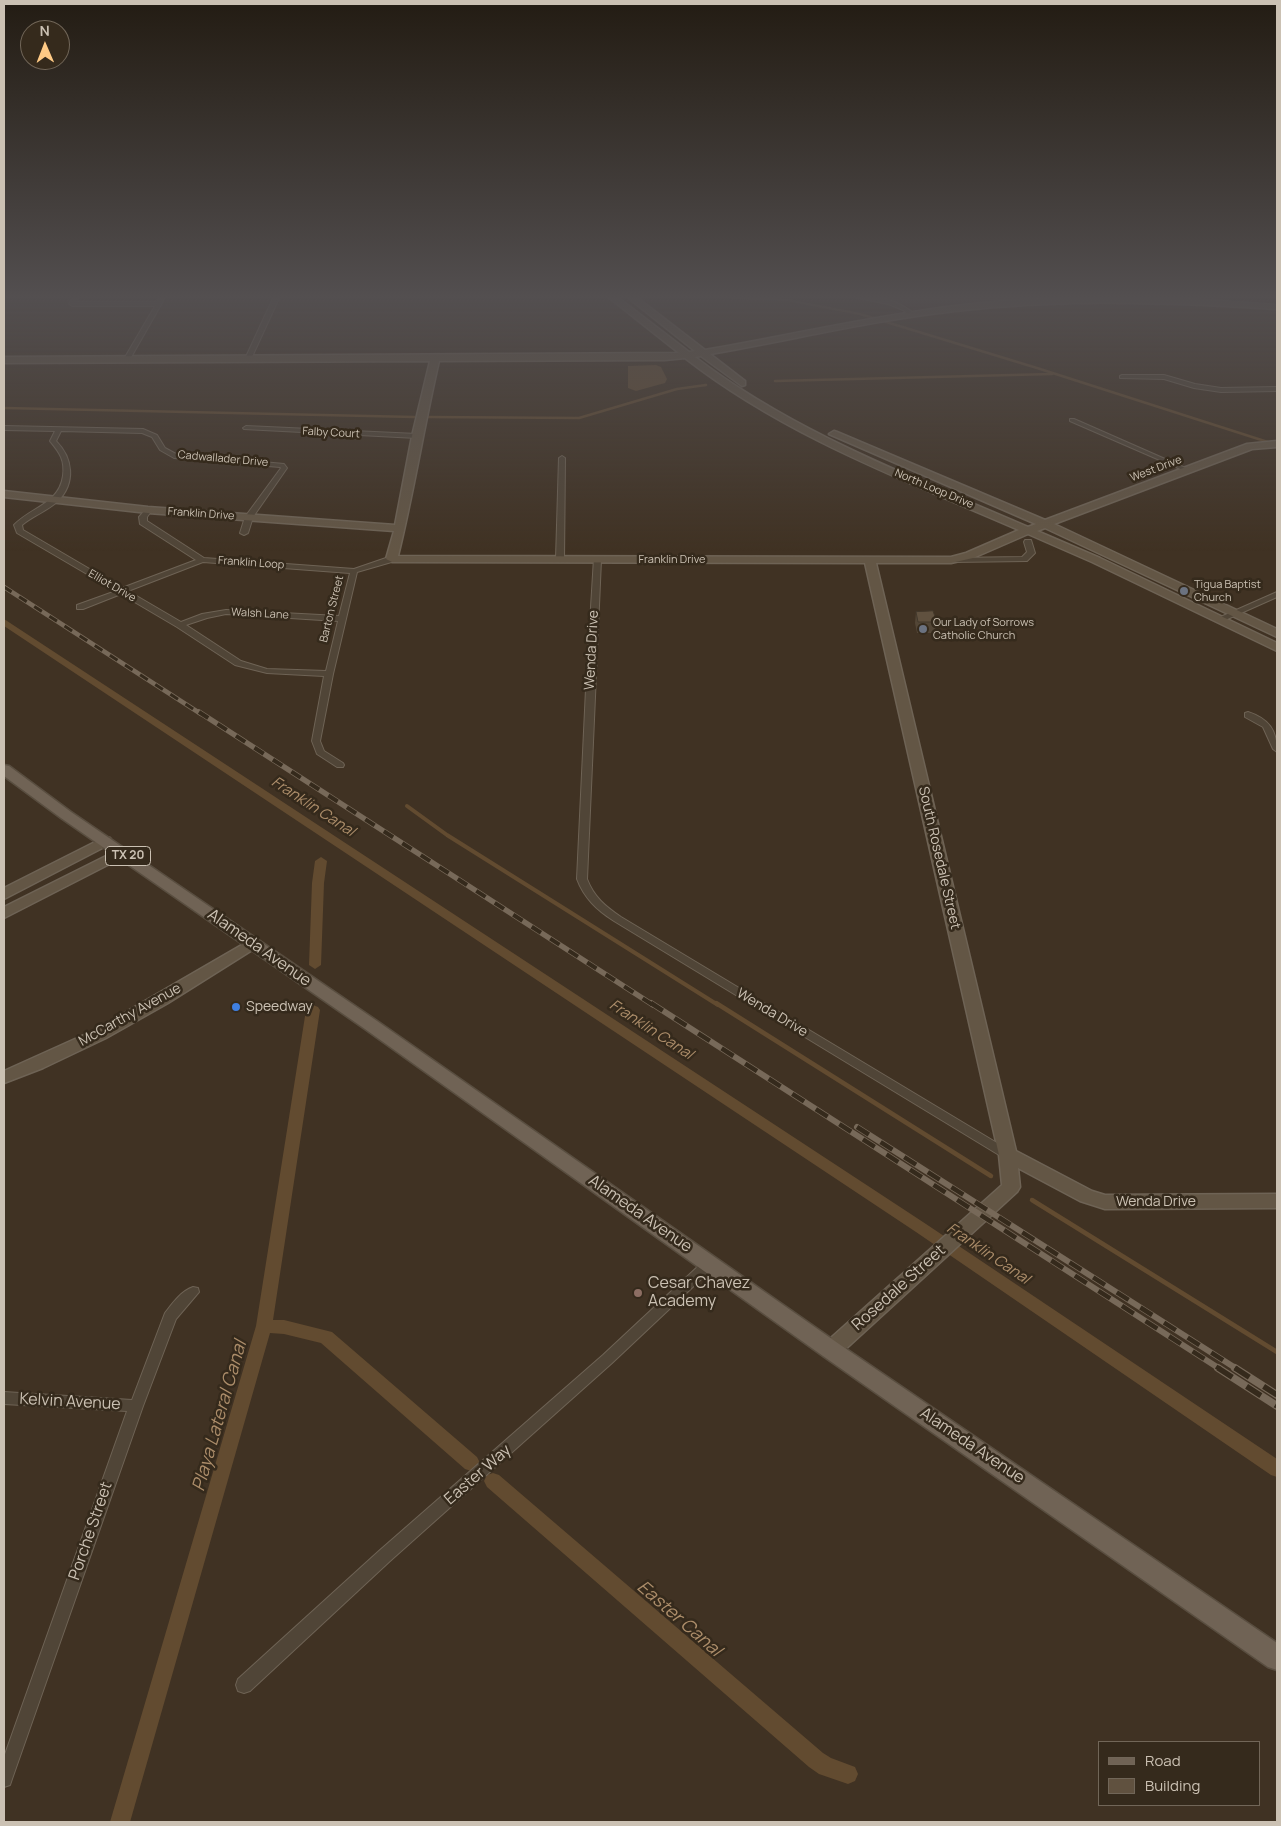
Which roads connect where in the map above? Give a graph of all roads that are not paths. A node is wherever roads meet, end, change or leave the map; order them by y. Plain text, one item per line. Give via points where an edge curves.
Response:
1 (430, 381) edge
2 (723, 381) edge
3 (741, 381) edge
4 (1180, 381) edge
5 (1277, 389) edge
6 (791, 413) junction
7 (777, 416) junction
8 (1072, 420) dead end
9 (4, 428) edge
10 (246, 428) dead end
11 (59, 429) junction
12 (417, 436) junction
13 (1272, 444) edge
14 (562, 458) dead end
15 (1187, 470) junction
16 (4, 494) edge
17 (56, 500) junction
18 (148, 510) junction
19 (249, 517) junction
20 (1045, 524) junction
21 (399, 528) junction
22 (1029, 530) junction
23 (244, 533) dead end
24 (1028, 542) dead end
25 (392, 559) junction
26 (202, 560) junction
27 (560, 560) junction
28 (598, 560) junction
29 (870, 560) junction
30 (952, 560) junction
31 (354, 571) junction
32 (120, 591) junction
33 (1277, 594) edge
34 (80, 607) dead end
35 (1235, 613) junction
36 (342, 619) junction
37 (1220, 619) junction
38 (180, 626) junction
39 (1277, 633) edge
40 (1277, 646) edge
41 (329, 674) junction
42 (1248, 715) dead end
43 (1277, 749) edge
44 (340, 765) dead end
45 (4, 769) edge
46 (105, 841) junction
47 (122, 852) junction
48 (4, 894) edge
49 (4, 913) edge
50 (252, 944) junction
51 (4, 1077) edge
52 (1008, 1155) junction
53 (1277, 1201) edge
54 (710, 1262) junction
55 (193, 1292) dead end
56 (831, 1350) junction
57 (4, 1398) edge
58 (136, 1406) junction
59 (1277, 1658) edge
60 (244, 1685) dead end
61 (4, 1779) edge

1 - 12 main road
2 - 7 main road, North Loop Drive
3 - 6 main road, North Loop Drive
4 - 5 street via 1221,390
6 - 7 main road
6 - 20 main road, North Loop Drive
7 - 22 main road, North Loop Drive via 877,465
8 - 15 street
9 - 11 street, Cadwallader Drive
10 - 12 street, Falby Court
11 - 17 street via 53,441 66,456 66,484
11 - 19 street, Cadwallader Drive via 143,431 155,436 162,449 174,456 282,465 284,468
12 - 21 main road
13 - 15 main road, West Drive via 1250,446
14 - 27 street
15 - 20 main road, West Drive
16 - 17 main road, Franklin Drive
17 - 18 main road, Franklin Drive
17 - 32 street, Elliot Drive via 18,528
18 - 19 main road, Franklin Drive
18 - 26 street, Franklin Loop via 143,522
19 - 21 main road, Franklin Drive
19 - 23 street, Cadwallader Drive
20 - 22 main road, Franklin Drive
20 - 35 main road, North Loop Drive
21 - 25 main road
22 - 30 main road, Franklin Drive
22 - 37 main road, North Loop Drive
24 - 30 street, Franklin Drive via 1031,553 1024,559
25 - 27 main road, Franklin Drive
25 - 31 street, Barton Street
26 - 31 street, Franklin Loop
26 - 32 street
27 - 28 main road, Franklin Drive
28 - 29 main road, Franklin Drive
28 - 52 street, Wenda Drive via 582,878 588,894 603,908 639,931
29 - 30 main road, Franklin Drive
29 - 52 main road, South Rosedale Street
31 - 36 street, Barton Street
32 - 34 street
32 - 38 street, Elliot Drive
33 - 35 street
35 - 37 street
35 - 39 main road, North Loop Drive
36 - 38 street, Walsh Lane via 226,612
36 - 41 street, Barton Street
37 - 40 main road, North Loop Drive
38 - 41 street, Elliot Drive via 244,666
41 - 44 street, Barton Street via 316,741 320,752
42 - 43 street via 1267,726
45 - 46 main road, Alameda Avenue / TX 20
46 - 47 main road, Alameda Avenue / TX 20
46 - 48 main road
47 - 49 main road
47 - 50 main road, Alameda Avenue / TX 20
50 - 51 main road, McCarthy Avenue via 120,1022 61,1053
50 - 54 main road, Alameda Avenue / TX 20
52 - 53 main road, Wenda Drive via 1086,1196 1105,1202
52 - 56 main road, Rosedale Street via 1011,1187
54 - 56 main road, Alameda Avenue / TX 20
54 - 60 street, Easter Way via 654,1317
55 - 58 street, Porche Street via 170,1317
56 - 59 main road, Alameda Avenue / TX 20
57 - 58 street, Kelvin Avenue
58 - 61 street, Porche Street

